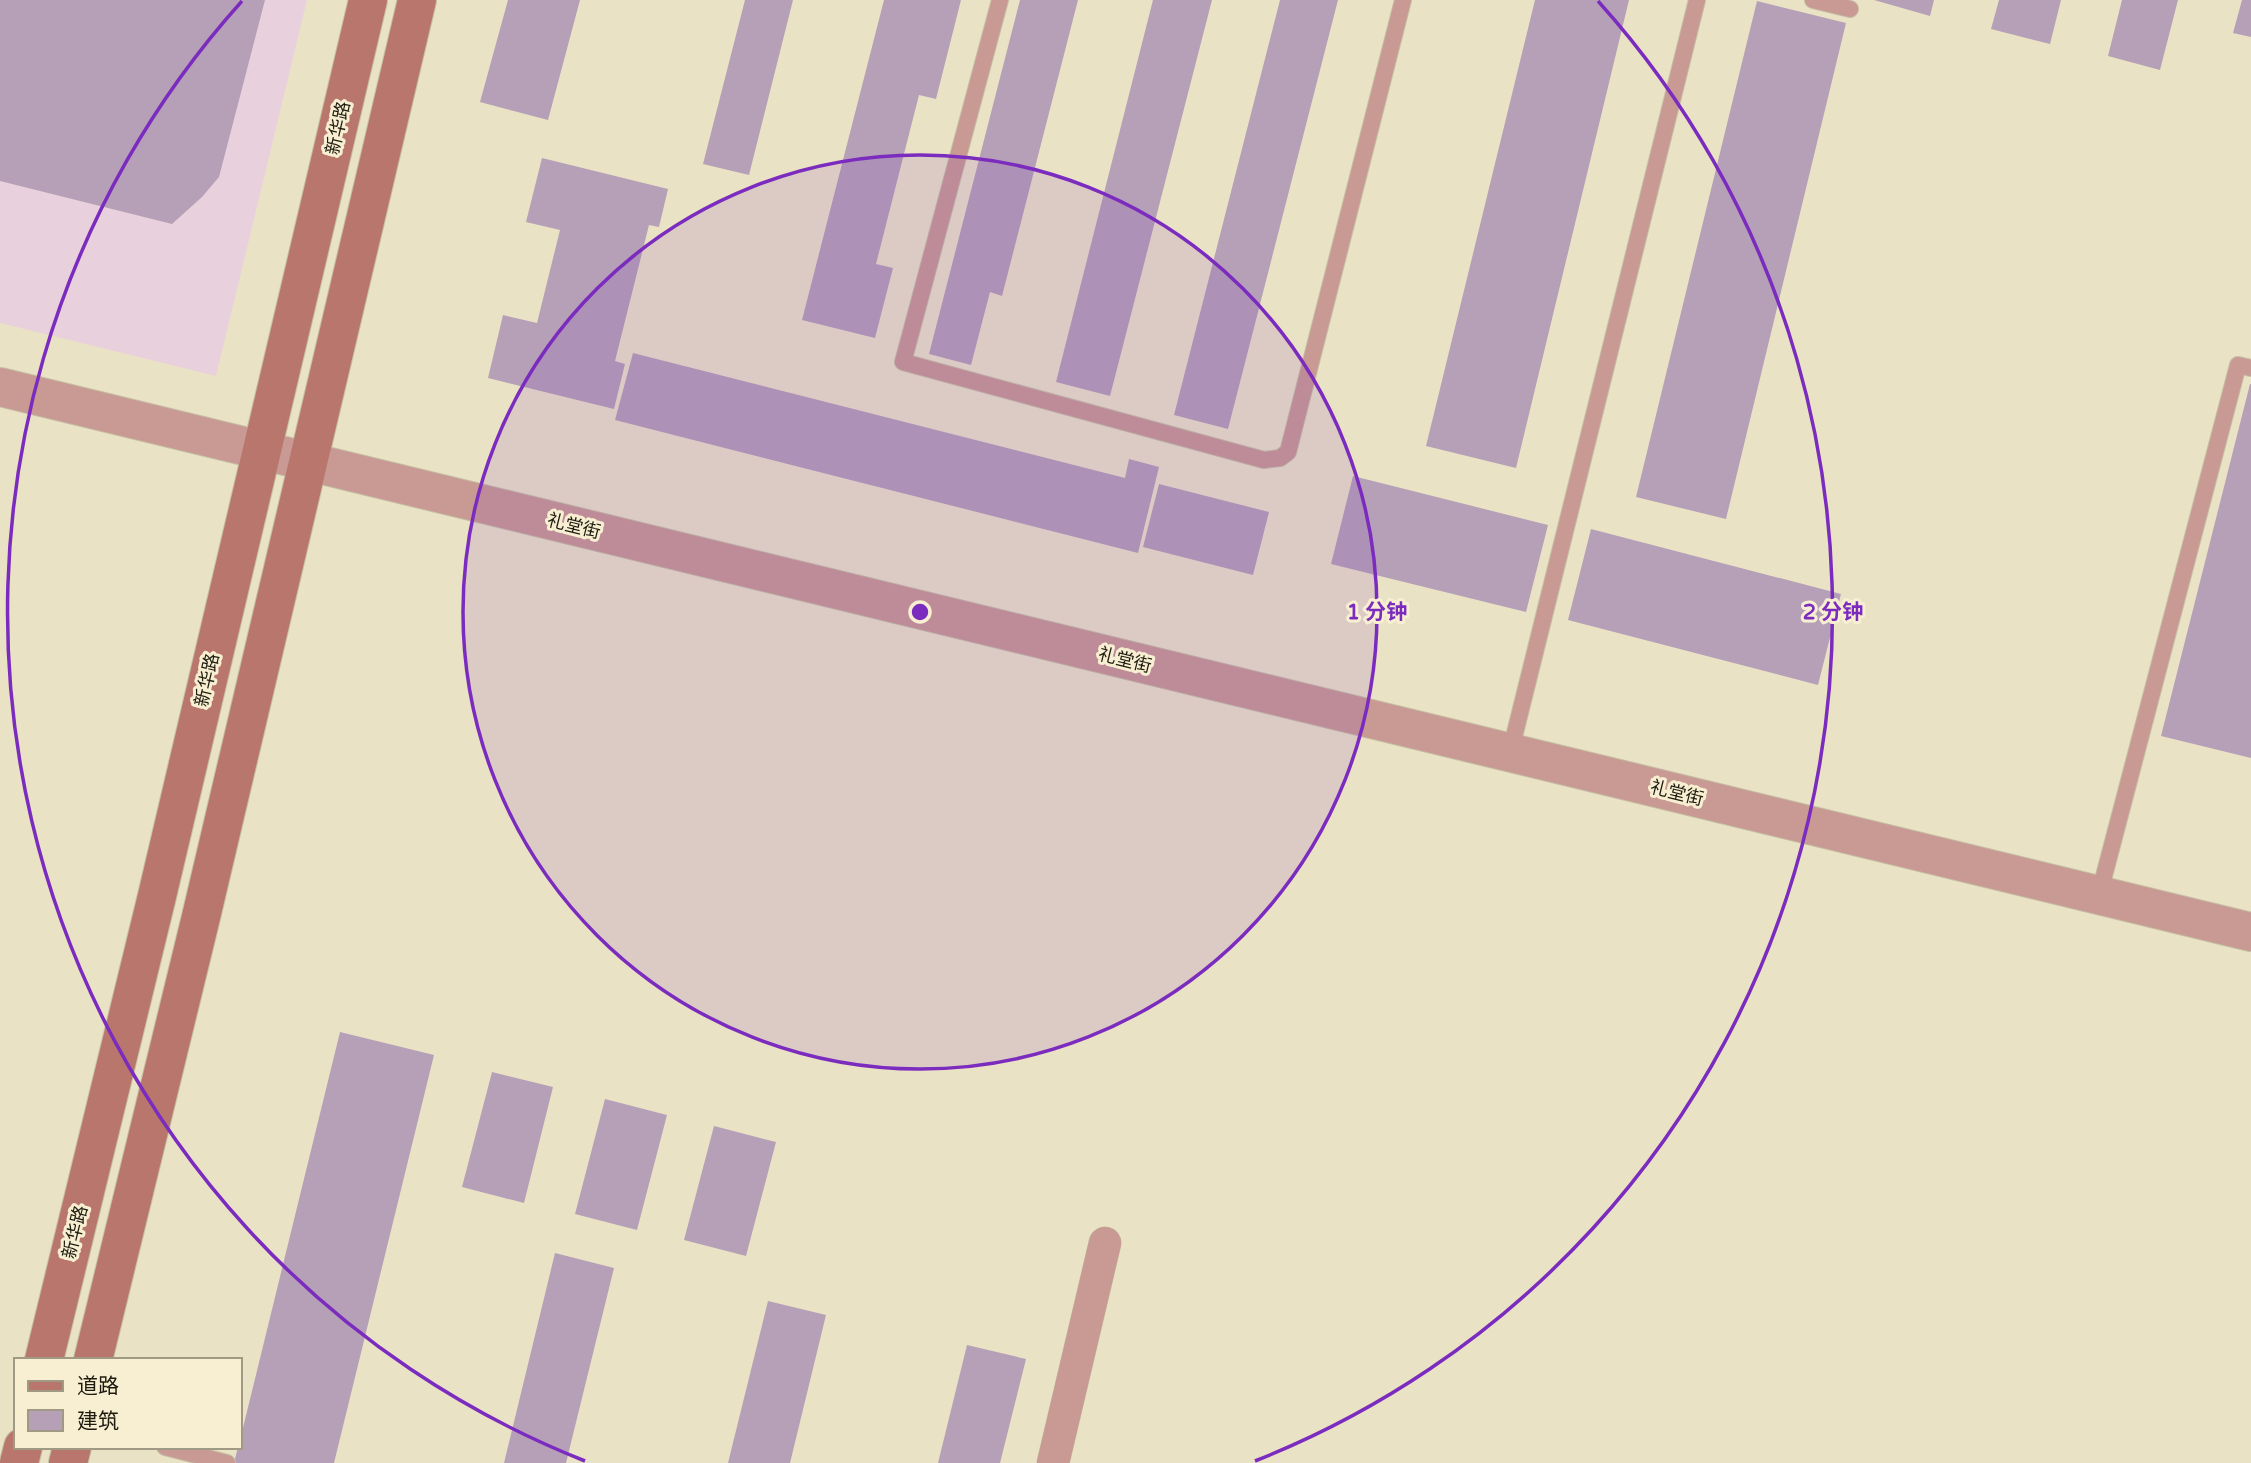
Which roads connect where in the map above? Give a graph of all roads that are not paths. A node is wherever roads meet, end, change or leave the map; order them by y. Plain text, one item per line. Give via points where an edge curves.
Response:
1 (368, 0) edge
2 (417, 0) edge
3 (1000, 0) edge
4 (1403, 0) edge
5 (1697, 0) edge
6 (1813, 0) edge
7 (1850, 9) dead end
8 (2251, 368) edge
9 (0, 387) edge
10 (262, 451) junction
11 (309, 462) junction
12 (1510, 753) junction
13 (2099, 895) junction
14 (2251, 932) edge
15 (1105, 1243) dead end
16 (44, 1358) edge
17 (93, 1358) edge
18 (172, 1449) edge
19 (227, 1463) edge
20 (1054, 1463) edge

1 - 10 main road, 新华路
2 - 11 main road
3 - 4 lane via 903,362 1264,460 1288,452
5 - 12 lane
6 - 7 lane
8 - 13 lane via 2238,365
9 - 10 street, 礼堂街
10 - 11 street, 礼堂街
10 - 16 main road, 新华路
11 - 12 street, 礼堂街
11 - 17 main road
12 - 13 street, 礼堂街
13 - 14 street, 礼堂街
15 - 20 street
18 - 19 lane

